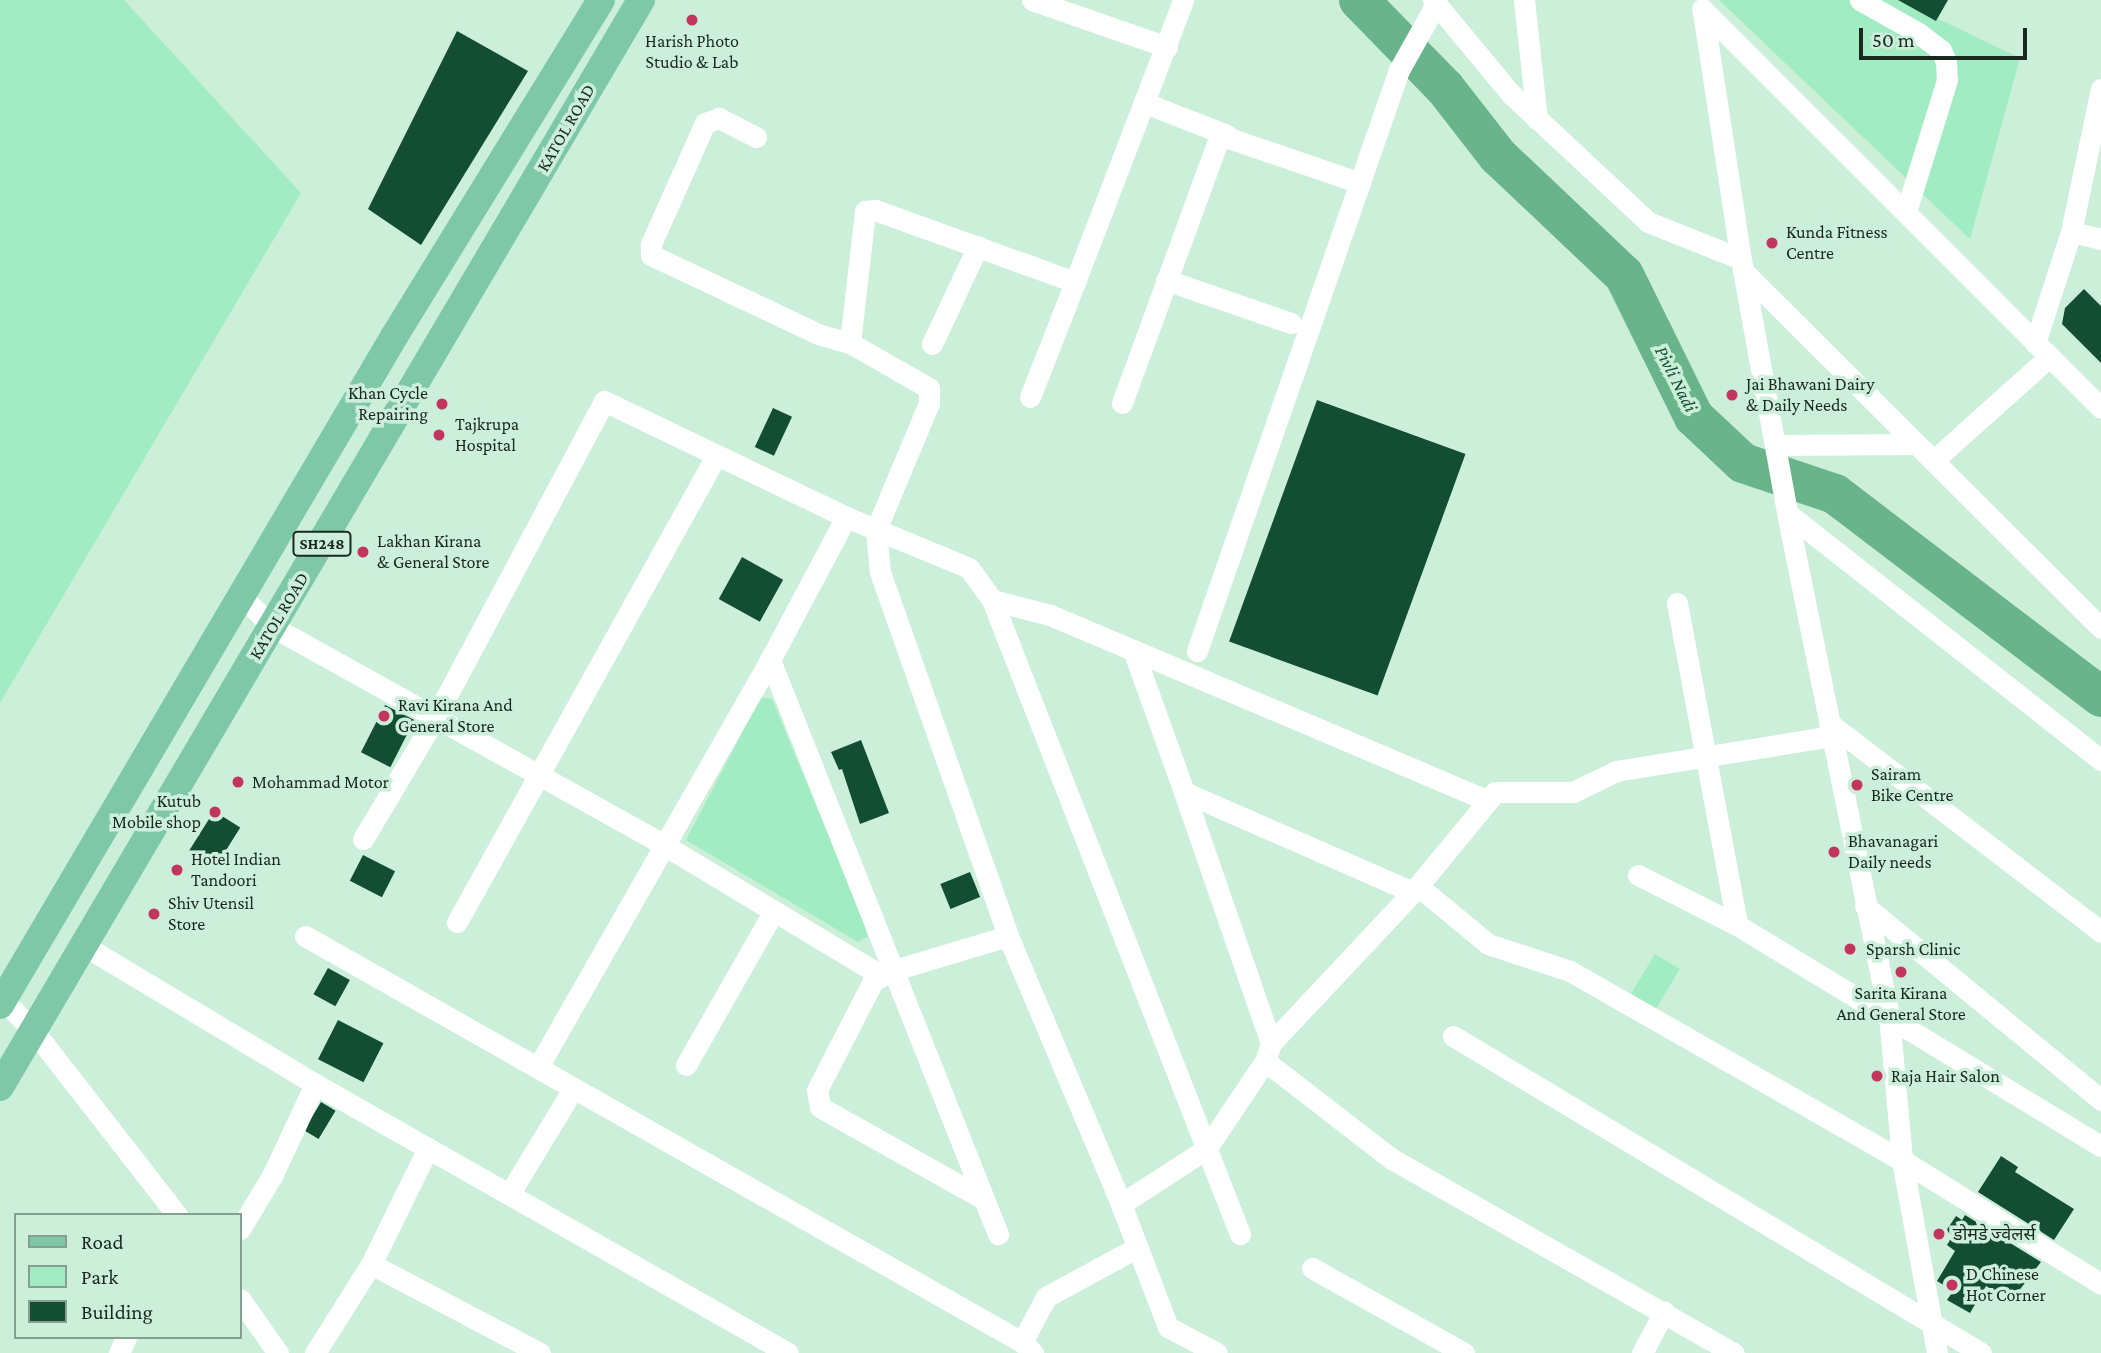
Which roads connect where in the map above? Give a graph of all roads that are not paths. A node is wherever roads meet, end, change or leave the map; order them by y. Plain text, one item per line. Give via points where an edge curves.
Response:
1 (601, 0) edge
2 (641, 0) edge
3 (1032, 0) edge
4 (1183, 0) edge
5 (1524, 0) edge
6 (1860, 0) edge
7 (1434, 2) edge
8 (1702, 6) edge
9 (1167, 47) junction
10 (2101, 89) edge
11 (1144, 103) junction
12 (1537, 118) junction
13 (1227, 135) junction
14 (756, 137) dead end
15 (1360, 183) junction
16 (1906, 212) junction
17 (2070, 232) junction
18 (2101, 239) edge
19 (978, 246) junction
20 (1742, 266) junction
21 (1166, 280) junction
22 (1075, 282) junction
23 (1291, 323) dead end
24 (850, 343) junction
25 (932, 344) dead end
26 (2043, 349) junction
27 (1030, 397) dead end
28 (1122, 403) dead end
29 (2101, 408) edge
30 (1916, 444) junction
31 (1777, 453) junction
32 (716, 456) junction
33 (1933, 461) junction
34 (1785, 505) junction
35 (846, 517) junction
36 (876, 530) junction
37 (241, 596) junction
38 (992, 600) junction
39 (1676, 603) dead end
40 (273, 627) junction
41 (2101, 628) edge
42 (1133, 650) junction
43 (1197, 651) dead end
44 (770, 660) junction
45 (435, 718) junction
46 (1830, 729) junction
47 (1707, 753) junction
48 (2101, 760) edge
49 (540, 775) junction
50 (1184, 792) junction
51 (1487, 800) junction
52 (363, 839) dead end
53 (664, 845) junction
54 (1638, 875) dead end
55 (1416, 889) junction
56 (1865, 906) junction
57 (774, 911) junction
58 (457, 922) dead end
59 (1737, 925) junction
60 (2101, 932) edge
61 (305, 936) dead end
62 (1008, 936) junction
63 (83, 945) junction
64 (886, 973) junction
65 (1, 1002) edge
66 (1889, 1016) junction
67 (33, 1030) junction
68 (1453, 1036) dead end
69 (1268, 1052) junction
70 (686, 1065) dead end
71 (538, 1067) junction
72 (316, 1084) junction
73 (0, 1087) edge
74 (573, 1089) junction
75 (2101, 1100) edge
76 (2101, 1146) edge
77 (428, 1148) junction
78 (1206, 1149) junction
79 (1902, 1160) junction
80 (510, 1193) junction
81 (982, 1198) junction
82 (1121, 1204) junction
83 (175, 1213) edge
84 (242, 1226) edge
85 (998, 1234) dead end
86 (1240, 1234) dead end
87 (1136, 1248) junction
88 (371, 1264) junction
89 (1312, 1268) dead end
90 (2101, 1284) edge
91 (242, 1301) edge
92 (1664, 1312) junction
93 (1931, 1322) junction
94 (1027, 1348) edge
95 (1211, 1350) edge
96 (278, 1353) edge
97 (315, 1353) edge
98 (540, 1353) edge
99 (788, 1353) edge
100 (1464, 1353) edge
101 (1642, 1353) edge
102 (1734, 1353) edge
103 (1937, 1353) edge
104 (1981, 1353) edge

1 - 37 main road, KATOL ROAD / SH248 via 394,335
2 - 40 main road, KATOL ROAD / SH248
3 - 9 street
4 - 9 street
5 - 12 street
6 - 16 street via 1917,32 1941,50 1946,62 1947,80
7 - 12 street
7 - 15 street via 1399,70
8 - 16 street
8 - 20 street
9 - 11 street
10 - 17 street
11 - 13 street
11 - 22 street
12 - 20 street via 1648,222
13 - 15 street
13 - 21 street via 1216,139
14 - 24 street via 719,118 705,123 651,244 651,255 818,334
15 - 43 street
16 - 26 street
17 - 18 street
17 - 26 street
19 - 22 street
19 - 24 street via 875,210 865,211
19 - 25 street
20 - 30 street
20 - 31 street
21 - 23 street
21 - 28 street
22 - 27 street
24 - 36 street via 929,388 929,402
26 - 29 street
26 - 33 street
30 - 31 street
30 - 33 street
31 - 34 street
32 - 35 street
32 - 45 street via 604,401
32 - 49 street
33 - 41 street
34 - 46 street
34 - 48 street
35 - 36 street
35 - 44 street
36 - 38 street via 969,568
36 - 62 street via 880,572
37 - 40 street
37 - 65 main road, KATOL ROAD / SH248
38 - 42 street via 1050,615
38 - 78 street
39 - 47 street
40 - 45 street
40 - 63 main road, KATOL ROAD / SH248
42 - 50 street
42 - 51 street
44 - 53 street
44 - 64 street
45 - 49 street
45 - 52 street
46 - 47 street
46 - 56 street
46 - 60 street
47 - 51 street via 1616,771 1582,789 1503,790
47 - 59 street
49 - 53 street
49 - 58 street
50 - 55 street
50 - 69 street
51 - 55 street
53 - 57 street
53 - 71 street
54 - 59 street
55 - 69 street
55 - 79 street via 1488,944 1563,967
56 - 66 street
56 - 75 street
57 - 64 street
57 - 70 street
59 - 66 street
61 - 71 street
62 - 64 street
62 - 82 street
63 - 67 main road, KATOL ROAD / SH248
63 - 72 street
64 - 81 street
64 - 81 street via 819,1078 816,1098 820,1107
65 - 67 street
66 - 76 street
66 - 79 street
67 - 73 main road, KATOL ROAD / SH248
67 - 83 street
68 - 93 street
69 - 78 street
69 - 92 street via 1392,1159
71 - 74 street
72 - 77 street
72 - 84 street via 272,1176
74 - 80 street
74 - 94 street
77 - 80 street
77 - 88 street
78 - 82 street
78 - 86 street
79 - 90 street
79 - 93 street
80 - 99 street
81 - 85 street
82 - 87 street
87 - 94 street via 1046,1297
87 - 95 street via 1168,1326
88 - 97 street
88 - 98 street
89 - 100 street
91 - 96 street
92 - 101 street
92 - 102 street
93 - 103 street
93 - 104 street

